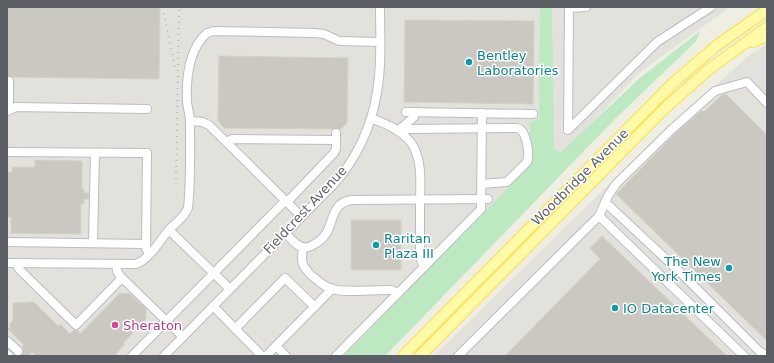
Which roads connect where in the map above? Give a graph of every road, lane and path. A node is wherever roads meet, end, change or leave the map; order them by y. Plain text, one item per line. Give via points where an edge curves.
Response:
1 (380, 7) edge
2 (586, 7) edge
3 (711, 7) edge
4 (767, 10) edge
5 (767, 27) edge
6 (767, 36) edge
7 (380, 42) junction
8 (741, 46) junction
9 (9, 81) dead end
10 (767, 103) edge
11 (148, 109) dead end
12 (8, 110) edge
13 (406, 112) dead end
14 (415, 112) junction
15 (482, 113) junction
16 (533, 114) dead end
17 (371, 118) junction
18 (190, 121) junction
19 (482, 128) junction
20 (398, 131) junction
21 (226, 142) junction
22 (7, 152) edge
23 (94, 153) junction
24 (482, 184) junction
25 (485, 199) junction
26 (420, 200) junction
27 (286, 202) junction
28 (605, 202) junction
29 (301, 216) junction
30 (599, 216) junction
31 (169, 230) junction
32 (285, 233) junction
33 (7, 242) edge
34 (93, 244) junction
35 (146, 244) junction
36 (302, 247) junction
37 (149, 254) junction
38 (7, 263) edge
39 (16, 263) junction
40 (116, 264) junction
41 (425, 266) junction
42 (214, 273) junction
43 (122, 278) junction
44 (331, 288) junction
45 (230, 289) junction
46 (398, 293) junction
47 (213, 306) junction
48 (315, 306) junction
49 (167, 321) junction
50 (235, 329) junction
51 (183, 337) junction
52 (7, 340) edge
53 (276, 346) junction
54 (18, 351) dead end
55 (7, 354) edge
56 (9, 356) edge
57 (132, 356) edge
58 (164, 356) edge
59 (262, 356) edge
60 (266, 356) edge
61 (286, 356) edge
62 (336, 356) edge
63 (403, 356) edge
64 (420, 356) edge
65 (458, 356) edge
66 (744, 356) edge
67 (767, 356) edge

1 - 7 street, Fieldcrest Avenue
2 - 3 street via 569,8 568,130 657,42
4 - 63 main road, Woodbridge Avenue via 716,46 673,83
5 - 8 main road, Woodbridge Avenue
6 - 8 main road
7 - 17 street, Fieldcrest Avenue via 378,86
7 - 18 street via 339,41 315,33 209,32 196,47 191,61 187,95
8 - 64 main road, Woodbridge Avenue via 708,70 664,109
9 - 12 street
10 - 28 street via 747,82 715,92 671,130 616,184
11 - 12 street via 16,107
13 - 14 street
14 - 15 street
14 - 20 street via 413,118
15 - 16 street
15 - 19 street
17 - 20 street
17 - 29 street, Fieldcrest Avenue via 362,142 344,171
18 - 21 street via 207,124
18 - 31 street via 188,208
19 - 20 street
19 - 24 street
19 - 24 street via 520,129 524,134 528,158 526,164 507,182
20 - 26 street via 409,141 416,155 420,171
21 - 27 street
21 - 27 street via 228,139 336,137 336,150 333,155
22 - 23 street
23 - 34 street
23 - 35 street via 147,154
24 - 25 street
25 - 26 street
25 - 41 street via 480,210
26 - 36 street via 346,201 337,208 321,240 311,246
26 - 41 street via 420,257
27 - 29 street
27 - 42 street
28 - 30 street
28 - 67 street
29 - 32 street, Fieldcrest Avenue
30 - 65 street
30 - 66 street
31 - 37 street
31 - 42 street
32 - 36 street
32 - 45 street, Fieldcrest Avenue
33 - 34 street
34 - 35 street
35 - 37 street
36 - 44 street via 303,266 320,283
37 - 40 street via 140,263
38 - 39 street
39 - 40 street
39 - 43 street via 19,269 76,325
40 - 43 street
41 - 46 street
42 - 45 street
42 - 49 street
43 - 49 street
44 - 46 street via 391,290
44 - 48 street
45 - 47 street, Fieldcrest Avenue
46 - 62 street
47 - 50 street
47 - 51 street, Fieldcrest Avenue
48 - 50 street via 285,278
48 - 53 street
49 - 51 street
49 - 57 street
50 - 59 street
51 - 58 street, Fieldcrest Avenue
52 - 54 street
53 - 60 street
53 - 61 street
55 - 56 street

